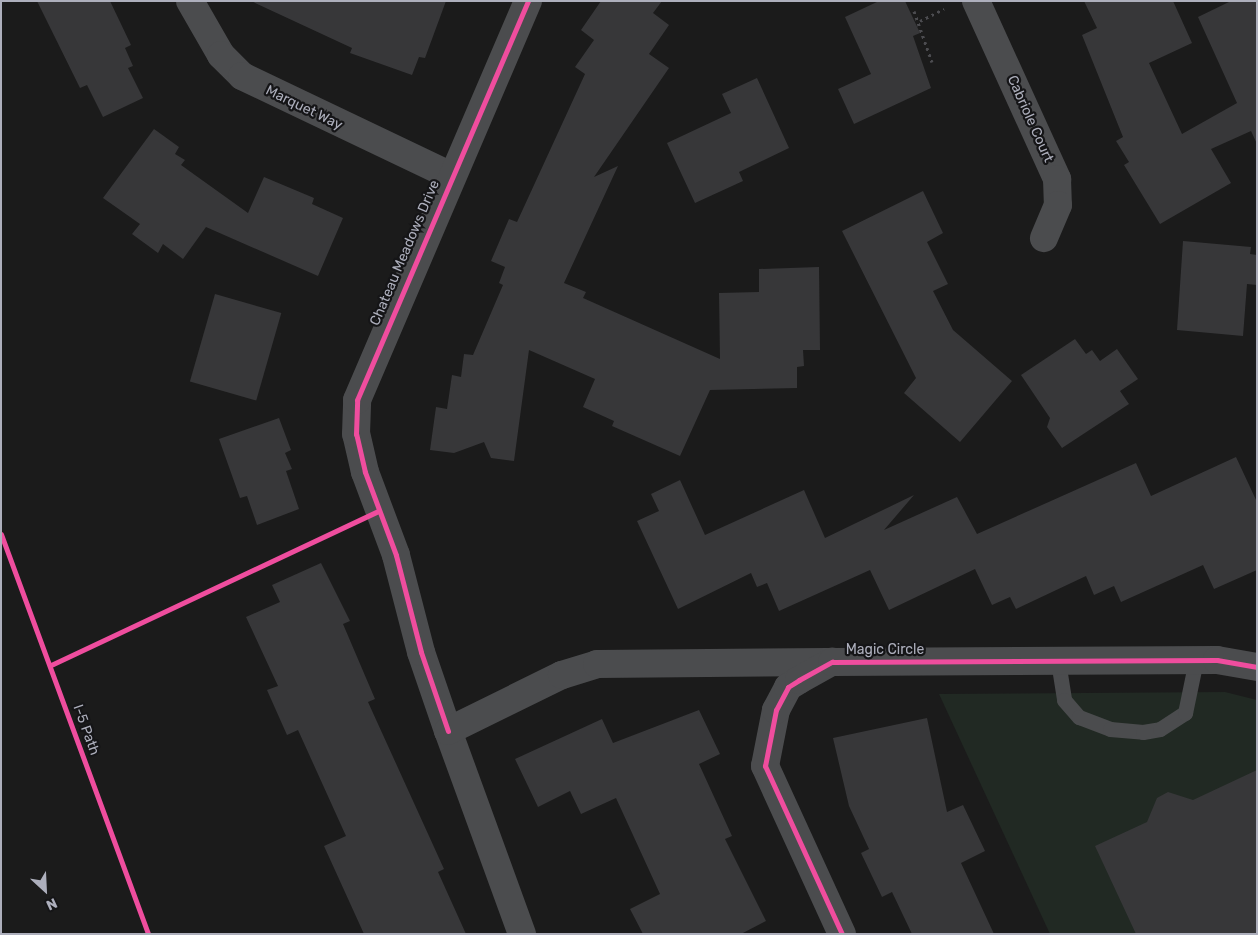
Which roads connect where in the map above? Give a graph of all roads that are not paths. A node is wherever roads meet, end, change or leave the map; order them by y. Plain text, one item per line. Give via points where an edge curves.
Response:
1 (190, 1) edge
2 (528, 1) edge
3 (976, 1) edge
4 (450, 175) junction
5 (1044, 238) dead end
6 (1196, 660) junction
7 (1058, 661) junction
8 (832, 662) junction
9 (1257, 667) edge
10 (448, 731) junction
11 (522, 934) edge
12 (842, 934) edge

1 - 4 street, Marquet Way via 221,55 242,76
2 - 4 street, Chateau Meadows Drive
3 - 5 street, Cabriole Court via 1057,179 1058,205
4 - 10 street, Chateau Meadows Drive via 357,400 360,452
6 - 7 street, Magic Circle
6 - 7 lane via 1185,713 1160,729 1143,732 1110,729 1079,717 1064,700
6 - 9 street, Magic Circle
7 - 8 street, Magic Circle
8 - 10 street via 597,664 562,675
8 - 12 street, Magic Circle via 788,687 776,710 764,755 768,778
10 - 11 street, Chateau Meadows Drive

